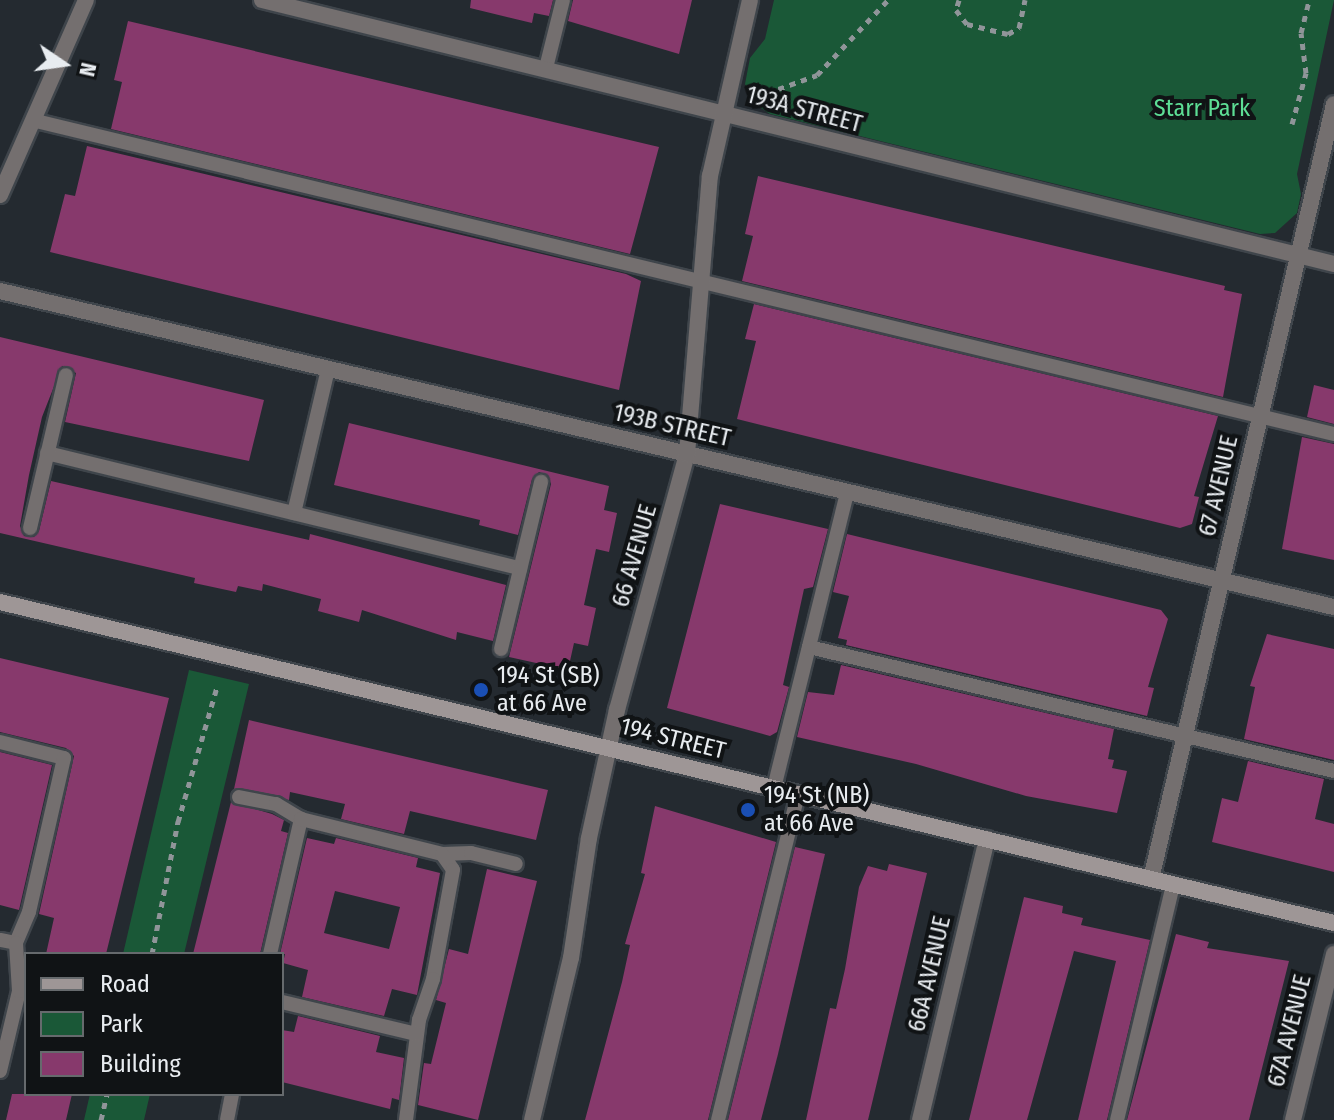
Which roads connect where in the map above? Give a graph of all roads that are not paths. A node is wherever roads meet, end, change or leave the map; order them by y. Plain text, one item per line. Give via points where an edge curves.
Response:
1 (86, 0) edge
2 (262, 0) edge
3 (563, 0) edge
4 (750, 0) edge
5 (546, 68) junction
6 (1334, 104) edge
7 (723, 113) junction
8 (36, 121) junction
9 (0, 195) edge
10 (1298, 256) junction
11 (1334, 264) edge
12 (700, 281) junction
13 (0, 291) edge
14 (328, 369) junction
15 (66, 375) dead end
16 (1260, 417) junction
17 (1334, 434) edge
18 (47, 453) junction
19 (687, 454) junction
20 (541, 482) dead end
21 (847, 492) junction
22 (294, 513) junction
23 (30, 528) dead end
24 (520, 568) junction
25 (1221, 580) junction
26 (0, 602) edge
27 (1334, 607) edge
28 (809, 647) junction
29 (501, 649) dead end
30 (1185, 737) junction
31 (0, 742) edge
32 (609, 747) junction
33 (1334, 771) edge
34 (774, 788) junction
35 (798, 794) junction
36 (239, 797) dead end
37 (301, 819) junction
38 (987, 839) junction
39 (442, 854) junction
40 (516, 864) dead end
41 (1151, 879) junction
42 (1173, 885) junction
43 (1334, 923) edge
44 (0, 940) edge
45 (16, 943) junction
46 (270, 952) edge
47 (1334, 954) edge
48 (284, 1002) edge
49 (416, 1034) junction
50 (0, 1071) edge
51 (232, 1096) edge
52 (227, 1120) edge
53 (406, 1120) edge
54 (532, 1120) edge
55 (718, 1120) edge
56 (920, 1120) edge
57 (1117, 1120) edge
58 (1293, 1120) edge

1 - 8 street
2 - 5 street, 193A STREET
3 - 5 lane
4 - 7 street, 66 AVENUE
5 - 7 street, 193A STREET
6 - 10 street, 67 AVENUE
7 - 10 street, 193A STREET
7 - 12 street, 66 AVENUE via 710,176
8 - 9 street
8 - 12 lane
10 - 11 street, 193A STREET
10 - 16 street, 67 AVENUE
12 - 16 lane
12 - 19 street, 66 AVENUE
13 - 14 street, 193B STREET
14 - 19 street, 193B STREET
14 - 22 lane
15 - 18 lane
16 - 17 lane
16 - 25 street, 67 AVENUE
18 - 22 lane
18 - 23 lane
19 - 21 street, 193B STREET
19 - 32 street, 66 AVENUE
20 - 24 lane
21 - 25 street, 193B STREET
21 - 28 lane
22 - 24 lane
24 - 29 lane
25 - 27 street, 193B STREET
25 - 30 street, 67 AVENUE
26 - 32 street, 194 STREET
28 - 30 lane
28 - 34 lane
30 - 33 lane
30 - 41 street, 67 AVENUE
31 - 45 lane via 64,758 29,912
32 - 34 street, 194 STREET
32 - 54 street, 66 AVENUE via 571,958
34 - 35 street, 194 STREET
35 - 38 street, 194 STREET
35 - 55 lane
36 - 37 lane via 276,804
37 - 39 lane
37 - 46 lane
38 - 41 street, 194 STREET
38 - 56 street, 66A AVENUE
39 - 40 lane via 471,853
39 - 49 lane via 453,870 433,979
41 - 42 street, 194 STREET
42 - 43 street, 194 STREET
42 - 57 lane
44 - 45 lane
45 - 50 lane via 19,991
47 - 58 street, 67A AVENUE
48 - 49 lane
49 - 53 lane
51 - 52 lane

